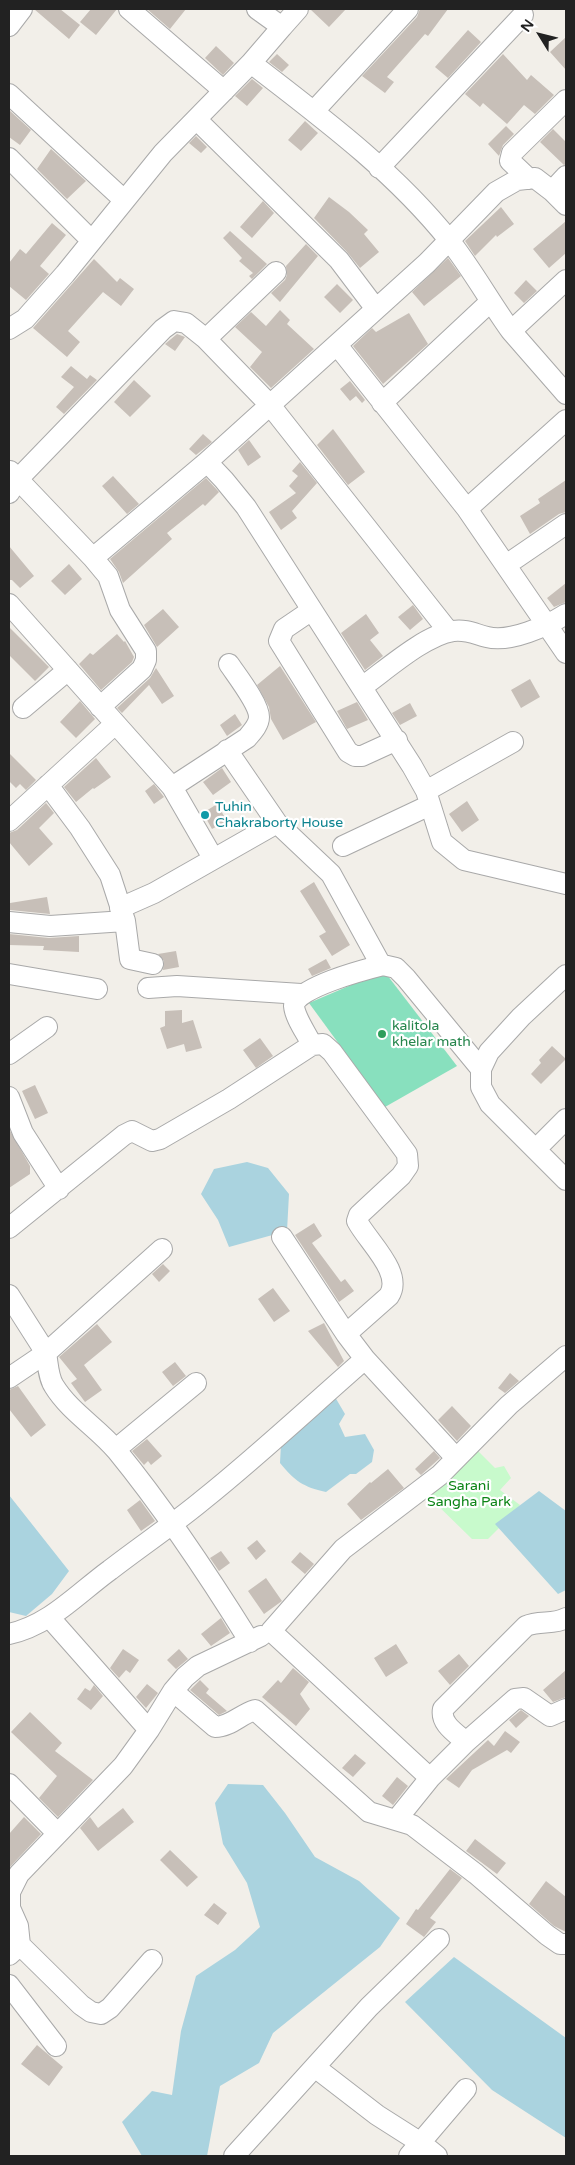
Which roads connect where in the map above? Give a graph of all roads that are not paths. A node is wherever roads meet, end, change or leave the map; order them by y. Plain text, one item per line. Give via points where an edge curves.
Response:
1 (22, 9) edge
2 (129, 9) edge
3 (257, 9) edge
4 (298, 9) edge
5 (408, 9) edge
6 (523, 15) dead end
7 (9, 26) edge
8 (282, 27) junction
9 (251, 63) junction
10 (224, 91) junction
11 (9, 94) edge
12 (566, 100) edge
13 (314, 111) junction
14 (197, 120) junction
15 (9, 158) edge
16 (380, 168) junction
17 (566, 176) edge
18 (528, 179) junction
19 (552, 191) junction
20 (124, 200) junction
21 (566, 205) edge
22 (91, 240) junction
23 (450, 241) junction
24 (276, 272) dead end
25 (566, 280) edge
26 (490, 302) junction
27 (376, 309) junction
28 (9, 329) edge
29 (512, 332) junction
30 (206, 339) junction
31 (337, 345) junction
32 (566, 394) edge
33 (382, 403) junction
34 (270, 404) junction
35 (566, 420) edge
36 (207, 462) junction
37 (12, 480) edge
38 (467, 508) junction
39 (566, 524) edge
40 (93, 558) junction
41 (506, 565) junction
42 (9, 604) edge
43 (312, 610) junction
44 (566, 614) edge
45 (549, 626) junction
46 (449, 632) junction
47 (566, 653) edge
48 (229, 664) dead end
49 (68, 670) junction
50 (362, 687) junction
51 (100, 707) junction
52 (23, 708) dead end
53 (116, 724) junction
54 (397, 740) junction
55 (513, 742) dead end
56 (227, 750) junction
57 (48, 785) junction
58 (172, 787) junction
59 (428, 798) junction
60 (9, 821) edge
61 (277, 822) junction
62 (343, 846) dead end
63 (213, 858) junction
64 (566, 884) edge
65 (122, 914) junction
66 (9, 922) edge
67 (153, 964) dead end
68 (381, 965) junction
69 (9, 974) edge
70 (566, 974) edge
71 (148, 988) dead end
72 (97, 989) dead end
73 (301, 994) junction
74 (47, 1026) dead end
75 (312, 1045) junction
76 (9, 1054) edge
77 (481, 1069) junction
78 (9, 1099) edge
79 (566, 1119) edge
80 (536, 1149) junction
81 (566, 1180) edge
82 (59, 1189) junction
83 (9, 1228) edge
84 (282, 1237) dead end
85 (162, 1249) dead end
86 (9, 1295) edge
87 (346, 1334) junction
88 (46, 1353) junction
89 (566, 1356) edge
90 (365, 1359) junction
91 (9, 1378) edge
92 (196, 1383) dead end
93 (116, 1449) junction
94 (456, 1458) junction
95 (173, 1524) junction
96 (50, 1618) junction
97 (566, 1618) edge
98 (271, 1631) junction
99 (9, 1634) edge
100 (250, 1642) junction
101 (173, 1691) junction
102 (566, 1709) edge
103 (149, 1730) junction
104 (466, 1742) junction
105 (430, 1778) junction
106 (9, 1784) edge
107 (396, 1819) junction
108 (57, 1834) junction
109 (438, 1939) dead end
110 (566, 1944) edge
111 (14, 1950) edge
112 (152, 1960) dead end
113 (9, 1985) edge
114 (56, 2046) dead end
115 (316, 2068) junction
116 (466, 2089) dead end
117 (415, 2150) edge
118 (234, 2156) edge
119 (437, 2156) edge

1 - 7 street
2 - 10 street
3 - 8 street
4 - 8 street
5 - 13 street
6 - 16 street
8 - 9 street
9 - 10 street
9 - 13 street
10 - 14 street
11 - 20 street
12 - 18 street via 512,153 510,161
13 - 16 street
14 - 20 street via 163,153
14 - 27 street via 339,260
15 - 22 street
16 - 23 street
17 - 19 street
18 - 19 street via 535,178
18 - 23 street via 517,180 496,192
19 - 21 street
20 - 22 street
22 - 28 street via 25,319
23 - 26 street
23 - 27 street
24 - 30 street
25 - 29 street
26 - 29 street
26 - 33 street
27 - 31 street
29 - 32 street
30 - 34 street
30 - 37 street via 186,322 174,320 169,323
31 - 33 street
31 - 34 street
33 - 38 street
34 - 36 street
34 - 46 street
35 - 38 street
36 - 40 street
36 - 43 street via 246,507
37 - 40 street
38 - 41 street
39 - 41 street
40 - 51 street via 108,576 120,610 146,651 142,669
41 - 45 street
42 - 49 street
43 - 50 street
43 - 54 street via 284,630 279,641 348,752 362,756
44 - 45 street
45 - 46 street via 502,639 473,632
45 - 47 street
46 - 50 street via 420,646
48 - 56 street via 257,708 259,718 247,738
49 - 51 street
49 - 52 street
50 - 54 street
51 - 53 street
53 - 57 street
53 - 58 street
54 - 59 street
55 - 59 street
56 - 58 street
56 - 61 street
57 - 60 street
57 - 65 street via 110,875
58 - 63 street
59 - 62 street
59 - 64 street via 442,842 464,860
61 - 63 street
61 - 68 street via 332,874
63 - 65 street
65 - 66 street via 50,926
65 - 67 street via 130,959
68 - 73 street via 310,988
68 - 77 street via 396,968 406,978
69 - 72 street
70 - 77 street via 489,1052
71 - 73 street via 178,986
73 - 75 street via 294,1005
74 - 76 street
75 - 82 street via 160,1139 152,1141 132,1131 124,1135
75 - 87 street via 323,1044 332,1052 407,1154 408,1166 402,1176 359,1214 357,1221 388,1267 394,1280 393,1289
77 - 80 street via 481,1087 490,1104
78 - 82 street via 23,1133
79 - 80 street
80 - 81 street
82 - 83 street
84 - 87 street
85 - 88 street
86 - 88 street
87 - 90 street
88 - 91 street
88 - 93 street via 52,1385
89 - 94 street via 503,1411
90 - 94 street
90 - 95 street
92 - 93 street
93 - 95 street
94 - 98 street via 440,1475 343,1549
95 - 96 street
95 - 100 street
96 - 99 street
96 - 103 street
97 - 104 street via 560,1622 534,1622 526,1626 443,1709 441,1716 445,1723
98 - 100 street
98 - 105 street
100 - 101 street via 198,1666
101 - 103 street
101 - 107 street via 215,1727 222,1727 255,1710 369,1812
102 - 104 street via 550,1716 524,1698 515,1699
103 - 108 street via 123,1766
104 - 105 street
105 - 107 street
106 - 108 street
107 - 110 street via 412,1825 476,1874 546,1935
108 - 111 street via 19,1874 10,1892 10,1908 18,1926
109 - 115 street via 369,2006
111 - 112 street via 91,2012 101,2014
113 - 114 street
115 - 117 street via 377,2115
115 - 118 street
116 - 117 street
117 - 119 street

